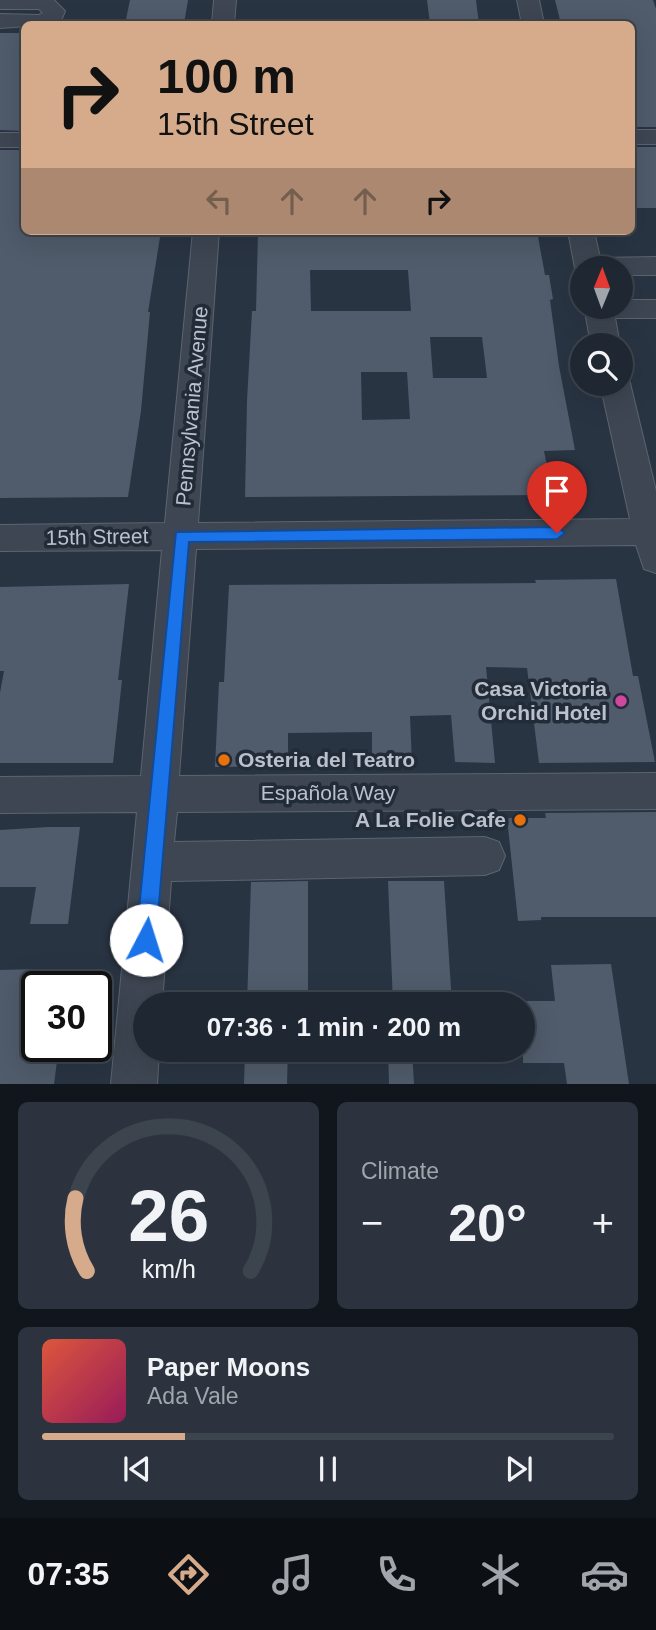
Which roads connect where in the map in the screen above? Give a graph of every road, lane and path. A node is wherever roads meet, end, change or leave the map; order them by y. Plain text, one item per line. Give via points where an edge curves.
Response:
1 (225, 0) edge
2 (528, 0) edge
3 (0, 3) edge
4 (0, 21) edge
5 (44, 21) edge
6 (223, 21) edge
7 (532, 21) edge
8 (21, 22) edge
9 (635, 137) edge
10 (656, 137) edge
11 (0, 140) edge
12 (21, 140) edge
13 (206, 235) edge
14 (582, 235) edge
15 (587, 256) edge
16 (634, 266) edge
17 (656, 266) edge
18 (634, 309) edge
19 (656, 309) edge
20 (618, 396) edge
21 (182, 536) junction
22 (0, 538) edge
23 (654, 542) edge
24 (656, 791) edge
25 (159, 794) junction
26 (0, 796) edge
27 (485, 856) dead end
28 (153, 862) junction
29 (134, 1084) edge

1 - 6 street
2 - 7 street
3 - 5 street via 44,3 54,11
4 - 8 street
9 - 10 street
11 - 12 street
13 - 21 street, Pennsylvania Avenue
14 - 15 street
16 - 17 street
18 - 19 street
20 - 23 street
21 - 22 street, 15th Street
21 - 23 street, 15th Street
21 - 25 street, Pennsylvania Avenue
24 - 25 street, Española Way
25 - 26 street, Española Way
25 - 28 street, Pennsylvania Avenue
27 - 28 street
28 - 29 street, Pennsylvania Avenue

